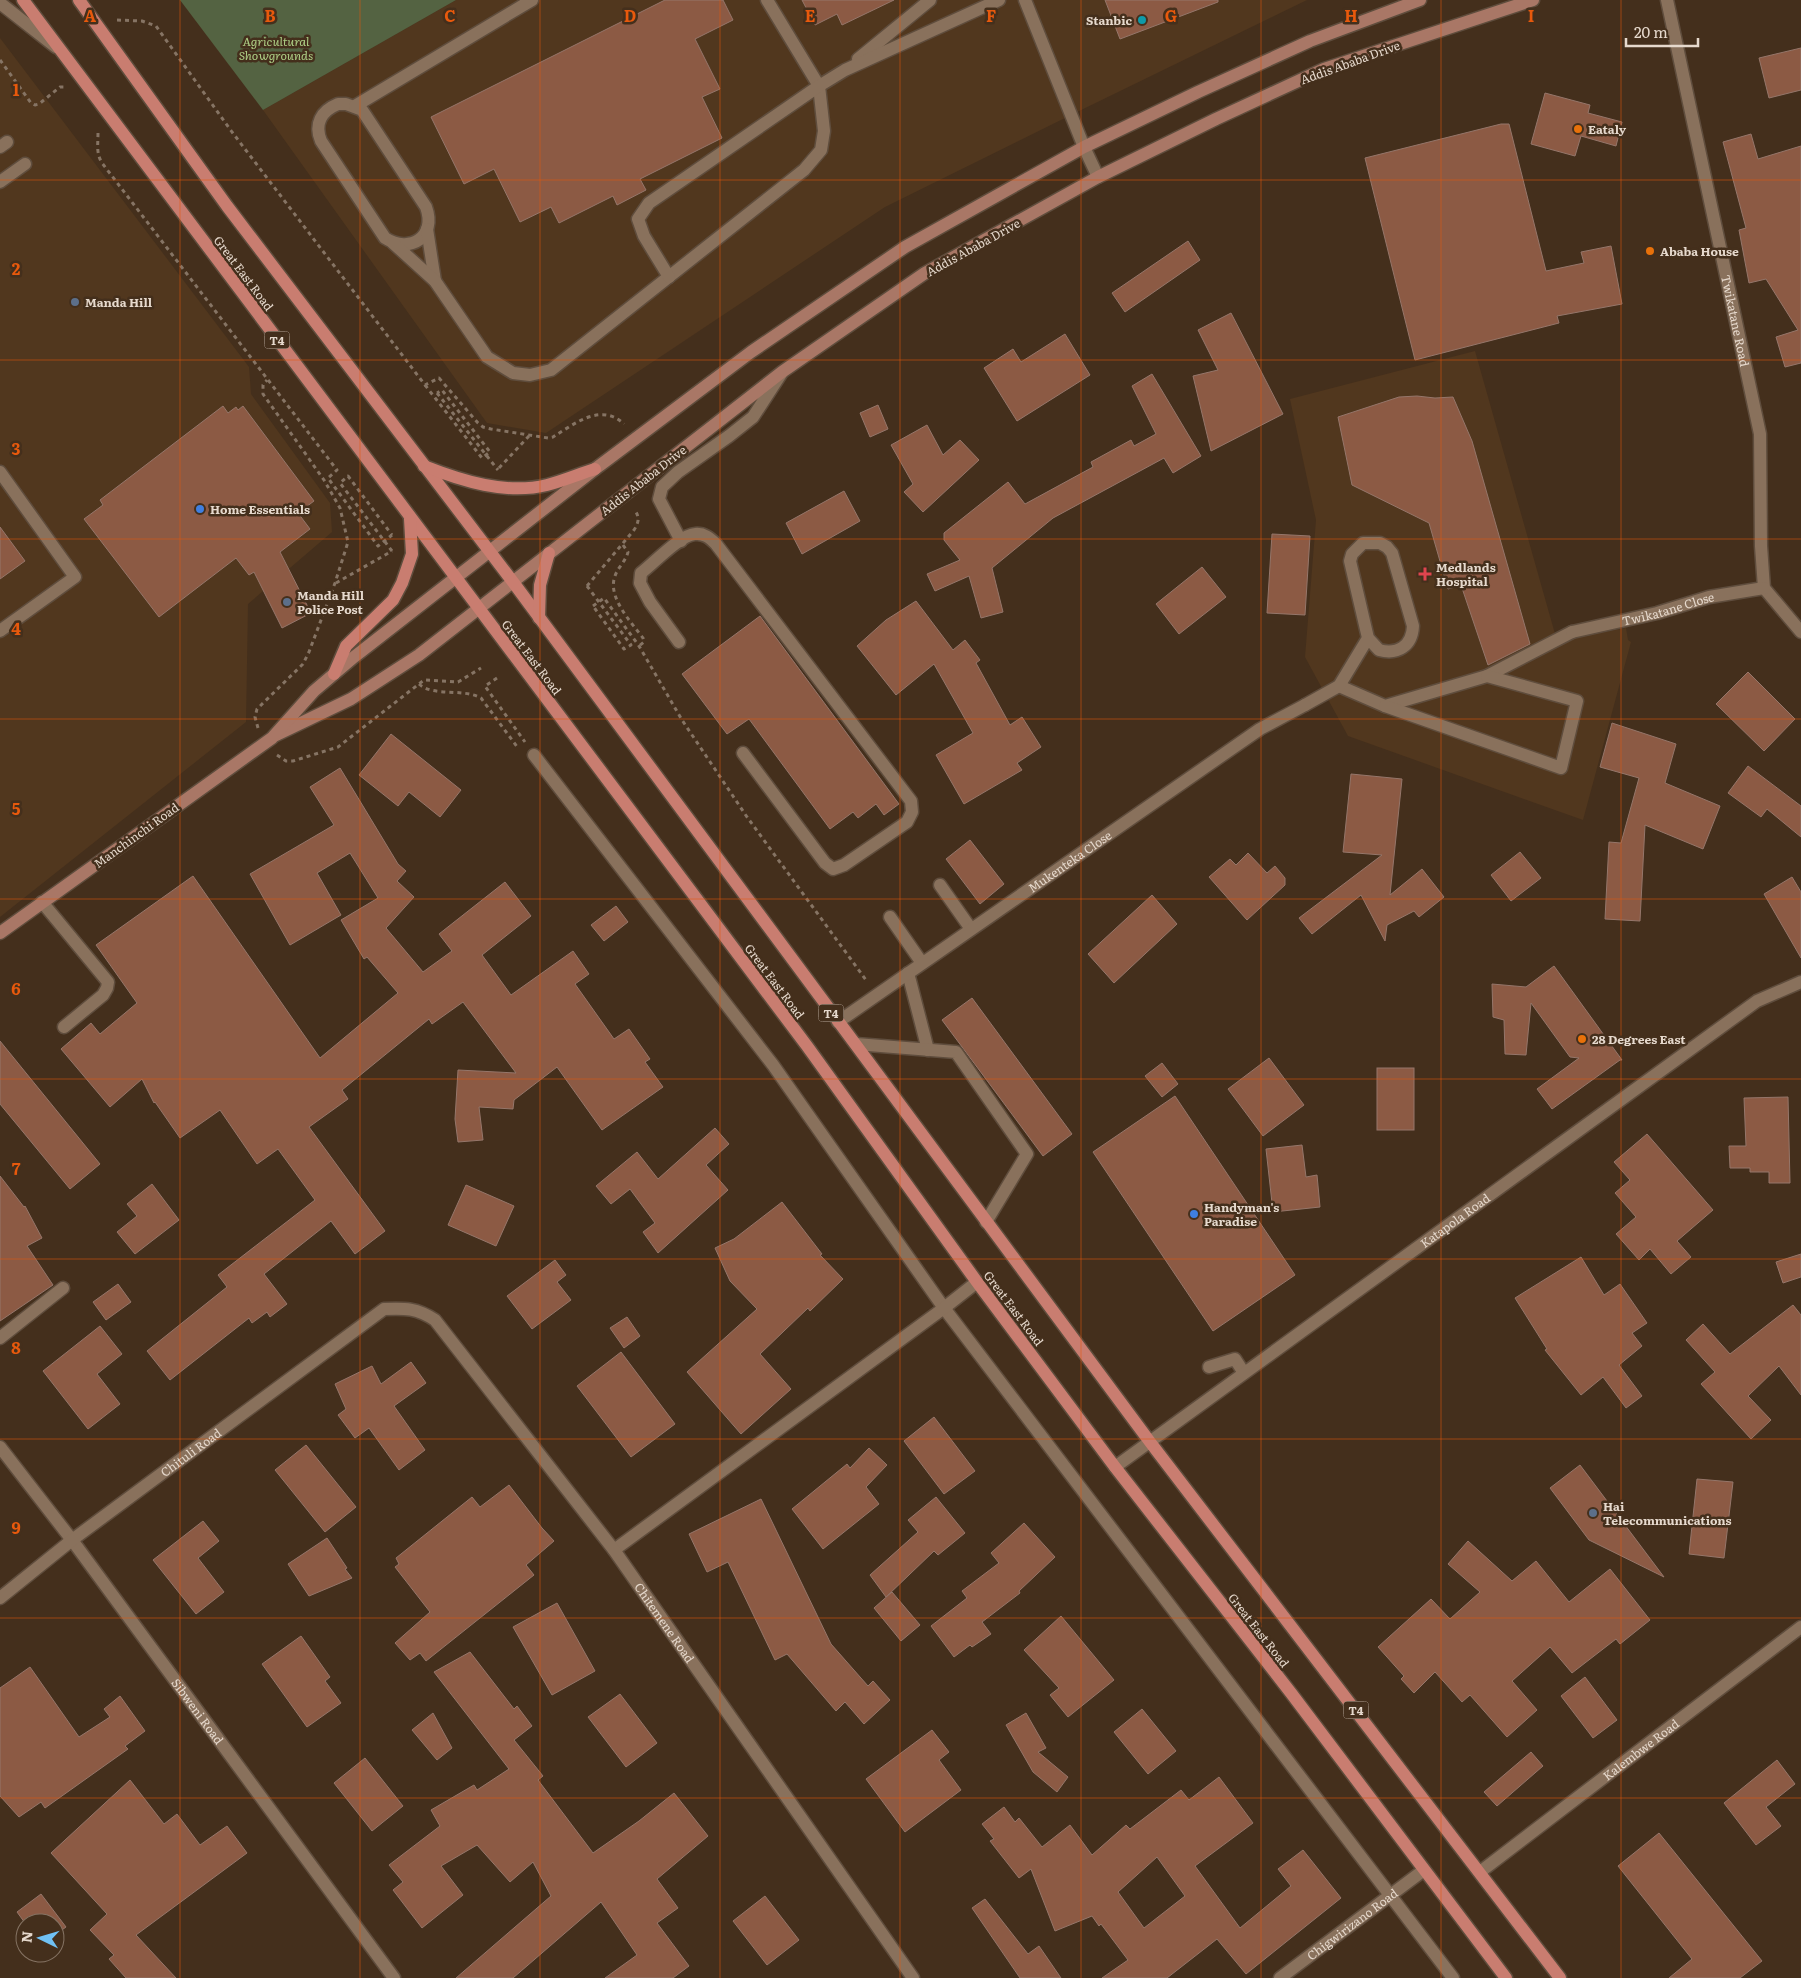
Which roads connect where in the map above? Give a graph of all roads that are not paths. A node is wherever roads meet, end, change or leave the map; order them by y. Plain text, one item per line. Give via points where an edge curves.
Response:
1 (23, 0) edge
2 (78, 0) edge
3 (532, 0) edge
4 (767, 0) edge
5 (930, 0) edge
6 (999, 0) edge
7 (1025, 0) edge
8 (1420, 0) edge
9 (1533, 0) edge
10 (1667, 0) edge
11 (0, 3) edge
12 (64, 53) junction
13 (845, 70) junction
14 (819, 86) junction
15 (355, 106) junction
16 (1084, 147) junction
17 (25, 164) dead end
18 (1098, 177) junction
19 (0, 182) edge
20 (427, 229) junction
21 (393, 243) junction
22 (670, 277) junction
23 (435, 281) junction
24 (782, 372) junction
25 (424, 466) junction
26 (595, 469) junction
27 (0, 472) edge
28 (410, 518) junction
29 (681, 541) junction
30 (489, 552) junction
31 (550, 553) junction
32 (455, 578) junction
33 (513, 582) junction
34 (1764, 588) junction
35 (478, 609) junction
36 (539, 618) junction
37 (0, 631) edge
38 (1801, 632) edge
39 (1368, 638) junction
40 (679, 642) dead end
41 (334, 674) junction
42 (1487, 676) junction
43 (1338, 686) junction
44 (1385, 706) junction
45 (269, 740) junction
46 (528, 752) road end
47 (743, 753) dead end
48 (940, 885) dead end
49 (42, 902) junction
50 (890, 918) dead end
51 (971, 929) junction
52 (0, 933) edge
53 (922, 963) junction
54 (908, 973) junction
55 (1801, 982) edge
56 (838, 1022) junction
57 (64, 1027) dead end
58 (856, 1044) junction
59 (928, 1050) junction
60 (986, 1222) junction
61 (977, 1282) junction
62 (63, 1288) dead end
63 (944, 1308) junction
64 (384, 1309) joint
65 (0, 1338) edge
66 (1209, 1367) dead end
67 (1244, 1373) junction
68 (1150, 1442) junction
69 (0, 1447) edge
70 (1115, 1468) junction
71 (72, 1540) junction
72 (614, 1550) junction
73 (0, 1598) edge
74 (1801, 1627) edge
75 (1424, 1870) junction
76 (1480, 1872) junction
77 (1390, 1895) junction
78 (394, 1978) edge
79 (913, 1978) edge
80 (1280, 1978) edge
81 (1453, 1978) edge
82 (1506, 1978) edge
83 (1560, 1978) edge

1 - 12 main road, Great East Road / T4
2 - 25 main road, Great East Road / T4 via 227,206
3 - 15 street
4 - 14 street
5 - 13 street
6 - 13 street
7 - 16 street
8 - 16 main road via 1310,41
9 - 18 main road, Addis Ababa Drive via 1324,69
10 - 34 street, Twikatane Road via 1760,434
11 - 12 street
12 - 28 main road, Great East Road / T4
13 - 14 street
14 - 22 street via 824,131 822,150 804,170
14 - 22 street via 649,203 638,219 644,236
15 - 20 street via 367,117 426,208
15 - 21 street via 346,104 330,108 320,119 318,134 380,232
16 - 18 street
16 - 26 main road via 905,247 752,352
17 - 19 street
18 - 24 main road, Addis Ababa Drive via 925,273
20 - 21 street via 418,241 401,245
20 - 23 street
21 - 23 street
22 - 23 street via 551,370 530,376 513,373 487,356
24 - 29 street via 754,416 662,487 659,499
24 - 31 main road, Addis Ababa Drive
25 - 26 main road via 482,485 512,488 546,485
25 - 30 main road, Great East Road / T4
26 - 30 main road
27 - 37 street via 75,577
28 - 32 main road, Great East Road / T4
28 - 41 main road via 412,554 402,583 393,600 346,646
29 - 40 street via 641,573 640,583
29 - 47 street via 697,533 710,537 716,544 911,801 912,812 899,828 833,869
30 - 32 main road
30 - 33 main road, Great East Road / T4
31 - 33 main road, Addis Ababa Drive
31 - 36 main road via 540,584
32 - 35 main road, Great East Road / T4
32 - 41 main road, Manchinchi Road
33 - 35 main road, Addis Ababa Drive
33 - 36 main road, Great East Road / T4
34 - 38 street
34 - 42 street, Twikatane Close via 1709,597 1657,613 1572,632
35 - 45 main road, Manchinchi Road via 372,687
35 - 61 main road, Great East Road / T4 via 807,1046
36 - 56 main road, Great East Road / T4
39 - 39 street via 1350,561 1357,548 1372,542 1380,543 1392,553 1413,634 1409,642 1395,652 1379,650
39 - 43 street
41 - 45 main road, Manchinchi Road
42 - 44 street, Twikatane Close
42 - 44 street via 1577,701 1561,768
43 - 44 street
43 - 51 street, Mukenteka Close via 1260,729
45 - 49 main road, Manchinchi Road
46 - 63 street via 773,1065
48 - 51 street
49 - 52 main road, Manchinchi Road
49 - 57 street via 108,982 103,995
50 - 53 street
51 - 53 street, Mukenteka Close
53 - 54 street, Mukenteka Close
54 - 56 street, Mukenteka Close
54 - 59 street
55 - 67 street, Katapola Road via 1757,1001
56 - 58 main road, Great East Road / T4
58 - 59 street
58 - 60 main road, Great East Road / T4
59 - 60 street via 956,1052 1027,1154
60 - 68 main road, Great East Road / T4
61 - 63 street
61 - 70 main road, Great East Road / T4
62 - 65 street
63 - 72 street
63 - 77 street
64 - 71 street, Chituli Road
64 - 72 street, Chitemene Road via 422,1311 435,1320
66 - 67 street via 1235,1359
67 - 68 street, Katapola Road
68 - 70 street, Katapola Road
68 - 76 main road, Great East Road / T4
69 - 71 street, Sibweni Road
70 - 75 main road, Great East Road / T4
71 - 73 street, Chituli Road
71 - 78 street, Sibweni Road
72 - 79 street, Chitemene Road
74 - 76 street, Kalembwe Road
75 - 77 street, Chigwirizano Road
75 - 82 main road, Great East Road / T4
76 - 83 main road, Great East Road / T4
77 - 80 street, Chigwirizano Road
77 - 81 street

